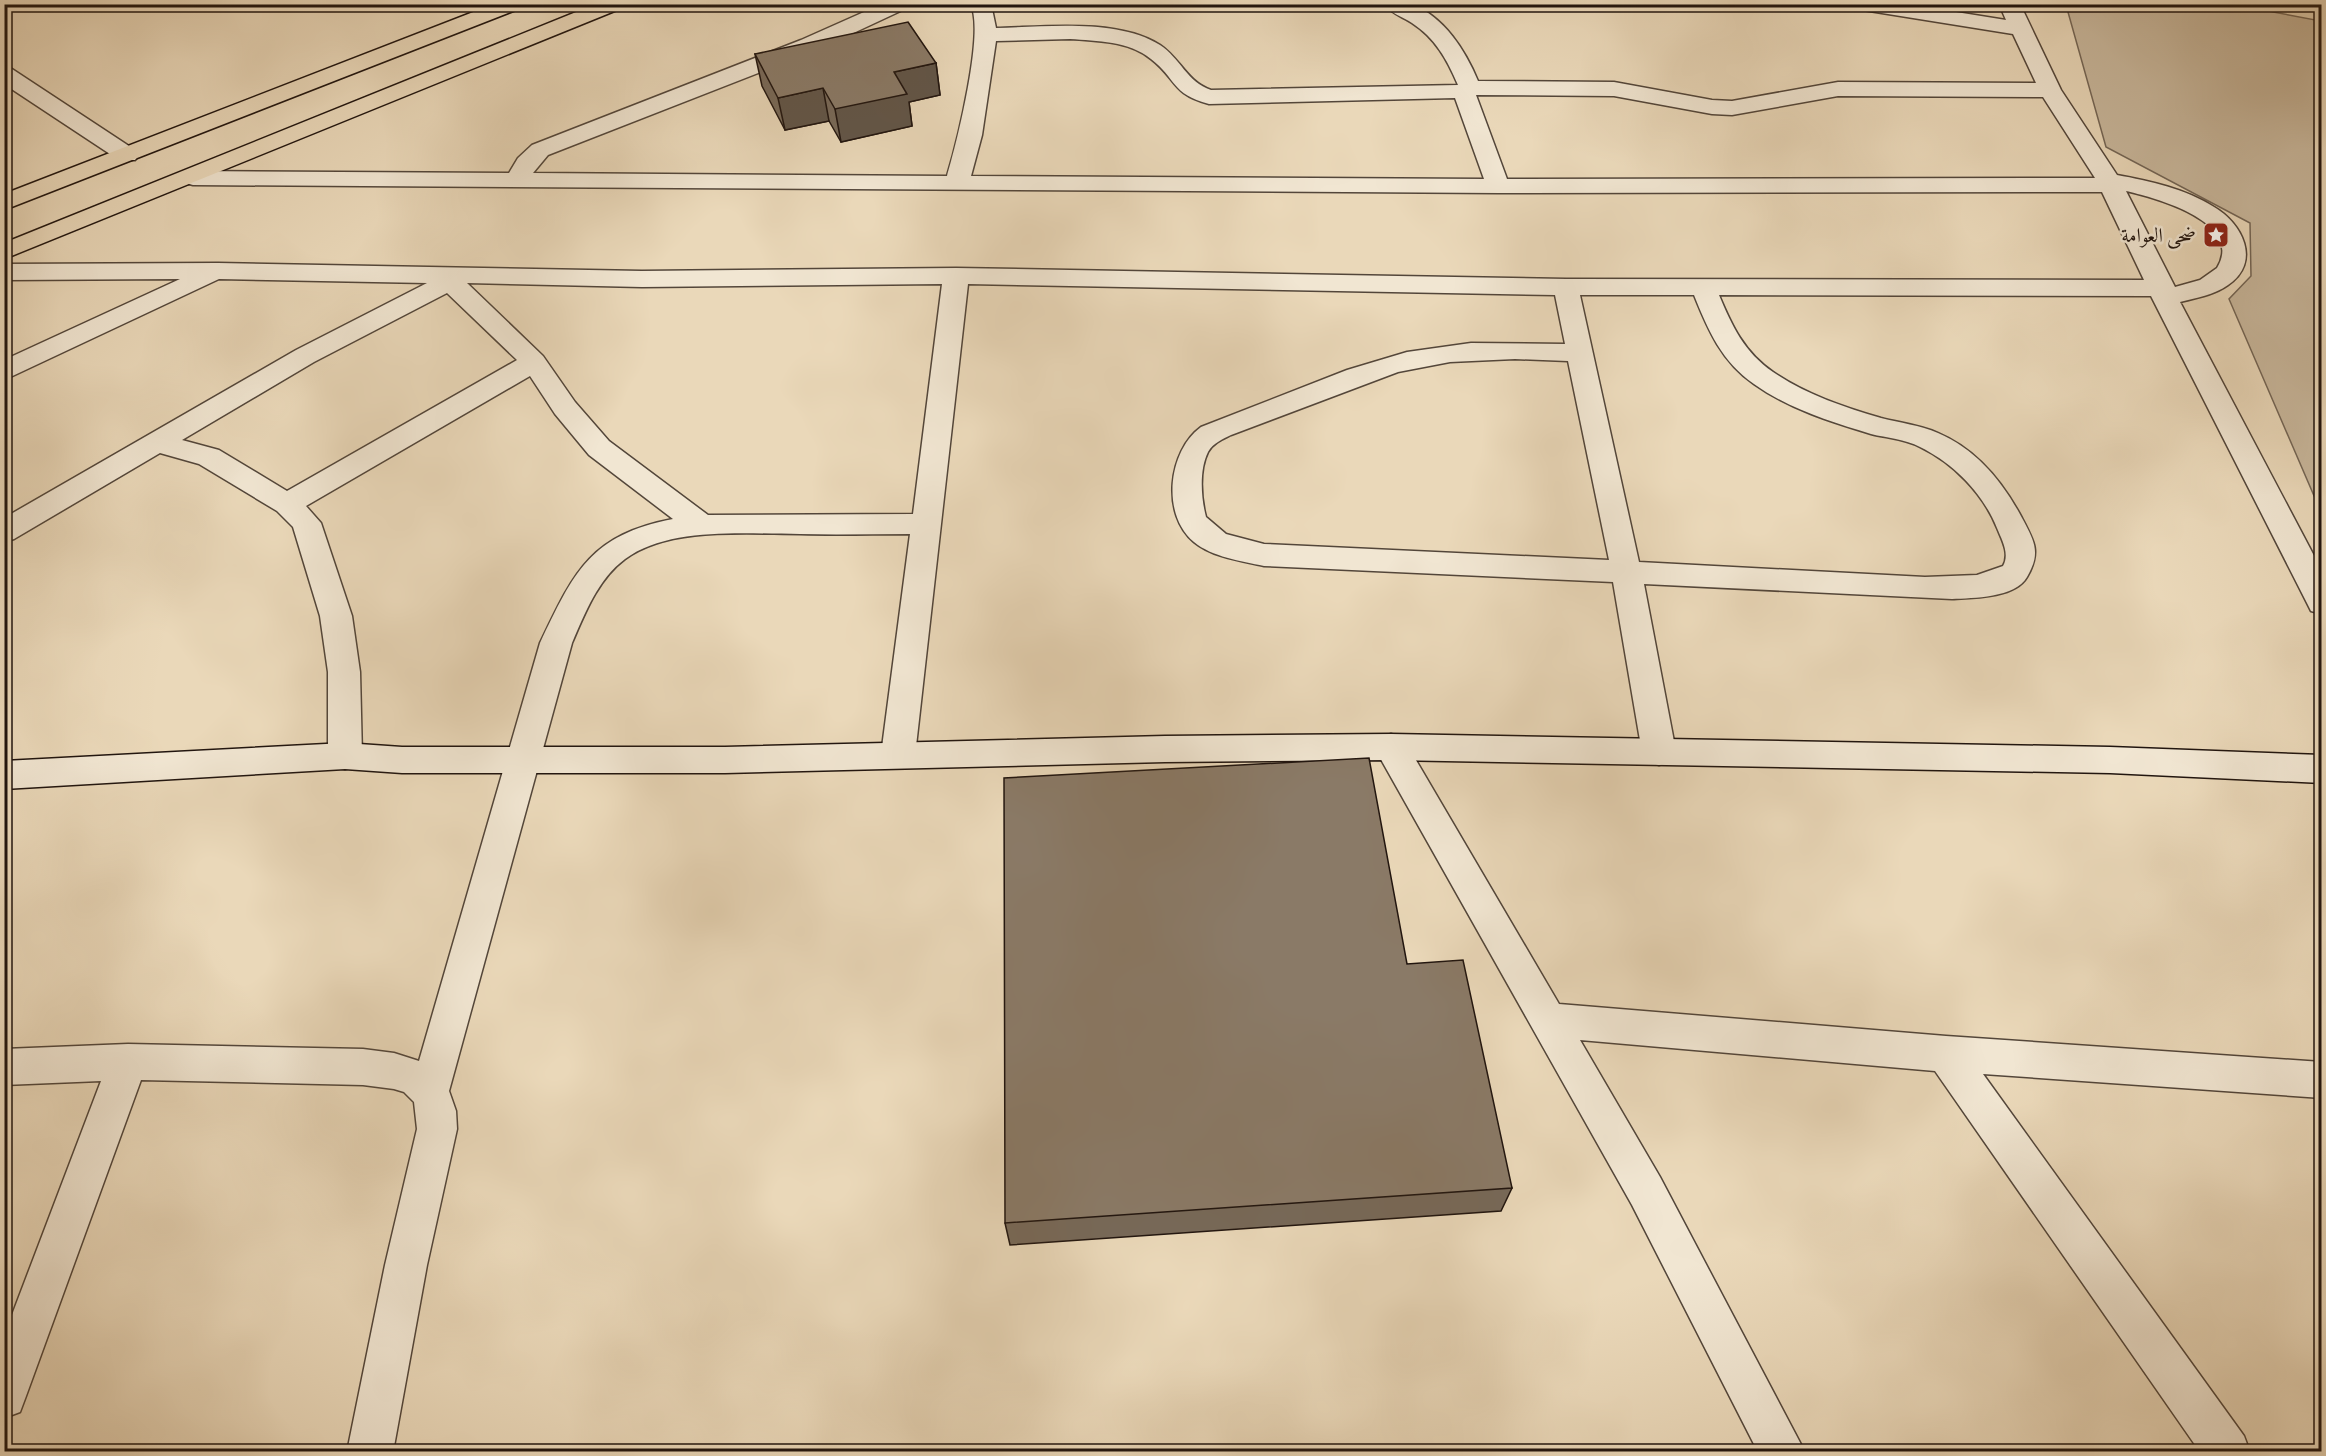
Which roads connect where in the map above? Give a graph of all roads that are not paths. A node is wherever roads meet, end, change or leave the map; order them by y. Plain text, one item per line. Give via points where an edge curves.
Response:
1 (514, 4) edge
2 (615, 4) edge
3 (900, 4) edge
4 (980, 4) edge
5 (1394, 4) edge
6 (1863, 4) edge
7 (2009, 4) edge
8 (2021, 29) junction
9 (986, 35) junction
10 (4, 74) edge
11 (1467, 89) junction
12 (2050, 90) junction
13 (127, 155) junction
14 (193, 178) junction
15 (518, 179) junction
16 (957, 183) junction
17 (2110, 183) junction
18 (1498, 186) junction
19 (4, 203) edge
20 (4, 252) edge
21 (218, 271) junction
22 (4, 272) edge
23 (956, 276) junction
24 (451, 278) junction
25 (1566, 286) junction
26 (1702, 287) junction
27 (2164, 293) junction
28 (1580, 353) junction
29 (534, 362) junction
30 (4, 371) edge
31 (156, 443) junction
32 (287, 504) junction
33 (700, 524) junction
34 (926, 524) junction
35 (4, 532) edge
36 (1627, 574) junction
37 (2322, 603) edge
38 (1391, 747) junction
39 (1659, 752) junction
40 (898, 755) junction
41 (345, 756) junction
42 (521, 761) junction
43 (2322, 769) edge
44 (4, 775) edge
45 (1547, 1020) junction
46 (1946, 1054) junction
47 (128, 1062) junction
48 (4, 1067) edge
49 (2314, 1088) edge
50 (430, 1089) junction
51 (4, 1396) edge
52 (370, 1452) edge
53 (1783, 1452) edge
54 (2228, 1452) edge

1 - 13 main road
2 - 14 main road
3 - 15 street via 809,45 540,150 526,163
4 - 9 street
5 - 11 street via 1442,34 1460,61
6 - 8 street
7 - 8 street
8 - 12 street
9 - 11 street via 1051,33 1129,40 1156,52 1186,89 1209,97
9 - 16 street via 971,135
10 - 13 street
11 - 12 street via 1614,89 1732,108 1838,89
11 - 18 street
12 - 17 street
13 - 19 main road
14 - 15 street
14 - 20 main road
15 - 16 street
16 - 18 street
17 - 18 street
17 - 27 street
17 - 27 street via 2154,189 2209,216 2228,231 2234,260 2225,273 2212,285
21 - 22 street
21 - 24 street
21 - 30 street
23 - 24 street
23 - 25 street
23 - 34 street
24 - 29 street
24 - 31 street via 305,356
25 - 26 street
25 - 28 street
26 - 27 street
26 - 36 street via 1730,350 1774,385 1835,413 1929,440 1986,482 2015,535 2022,557 2020,568 2011,578 1993,584 1918,588
27 - 37 street
28 - 36 street
28 - 36 street via 1473,351 1423,357 1367,373 1224,428 1197,445 1188,503 1192,522 1206,536 1228,548 1264,555
29 - 32 street
29 - 33 street via 565,408 599,448
31 - 32 street via 209,457
31 - 35 street
32 - 41 street via 306,523 336,616 344,672
33 - 34 street
33 - 42 street via 648,535 617,549 595,570 556,643
34 - 40 street
36 - 39 street
38 - 39 street
38 - 40 street
38 - 45 street
39 - 43 street via 2110,760
40 - 42 street
41 - 42 street
41 - 44 street
42 - 50 street
45 - 46 street
45 - 53 street via 1646,1191
46 - 49 street
46 - 54 street
47 - 48 street
47 - 50 street via 363,1066 392,1070 418,1079
47 - 51 street
50 - 52 street via 437,1106 437,1129

